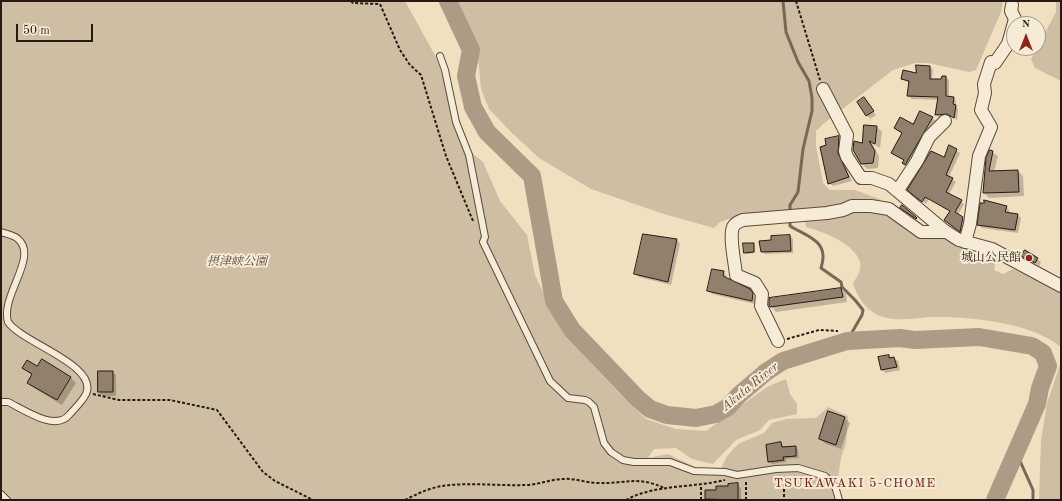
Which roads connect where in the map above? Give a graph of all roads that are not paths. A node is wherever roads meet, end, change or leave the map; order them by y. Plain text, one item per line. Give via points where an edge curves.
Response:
1 (1012, 5) dead end
2 (440, 56) dead end
3 (823, 89) road end
4 (945, 121) dead end
5 (898, 190) junction
6 (1, 232) edge
7 (946, 232) junction
8 (965, 242) junction
9 (1061, 286) edge
10 (778, 341) road end
11 (1, 402) edge
12 (1, 494) edge
13 (7, 500) edge
14 (839, 500) edge

1 - 8 street via 1011,11 1015,19 1008,44 995,63 991,62 984,84 985,93 981,110 990,127 979,156 970,224
2 - 14 lane via 456,122 469,155 486,238 483,242 550,381 568,398 585,400 594,407 604,443 611,452 623,460 670,462 694,471 737,475 798,468 824,476 835,486
3 - 5 street via 848,135 845,151 856,172 861,178 872,178
4 - 5 street via 929,137
5 - 7 street
6 - 11 lane via 17,238 23,245 24,255 6,296 8,321 30,340 63,359 85,376 88,386 67,418 54,422 46,421 8,402
7 - 8 street
7 - 10 street via 921,232 889,209 870,206 852,206 827,213 743,220 737,223 733,227 732,237 736,274 754,283 762,294 761,306
8 - 9 street via 992,249
12 - 13 lane

